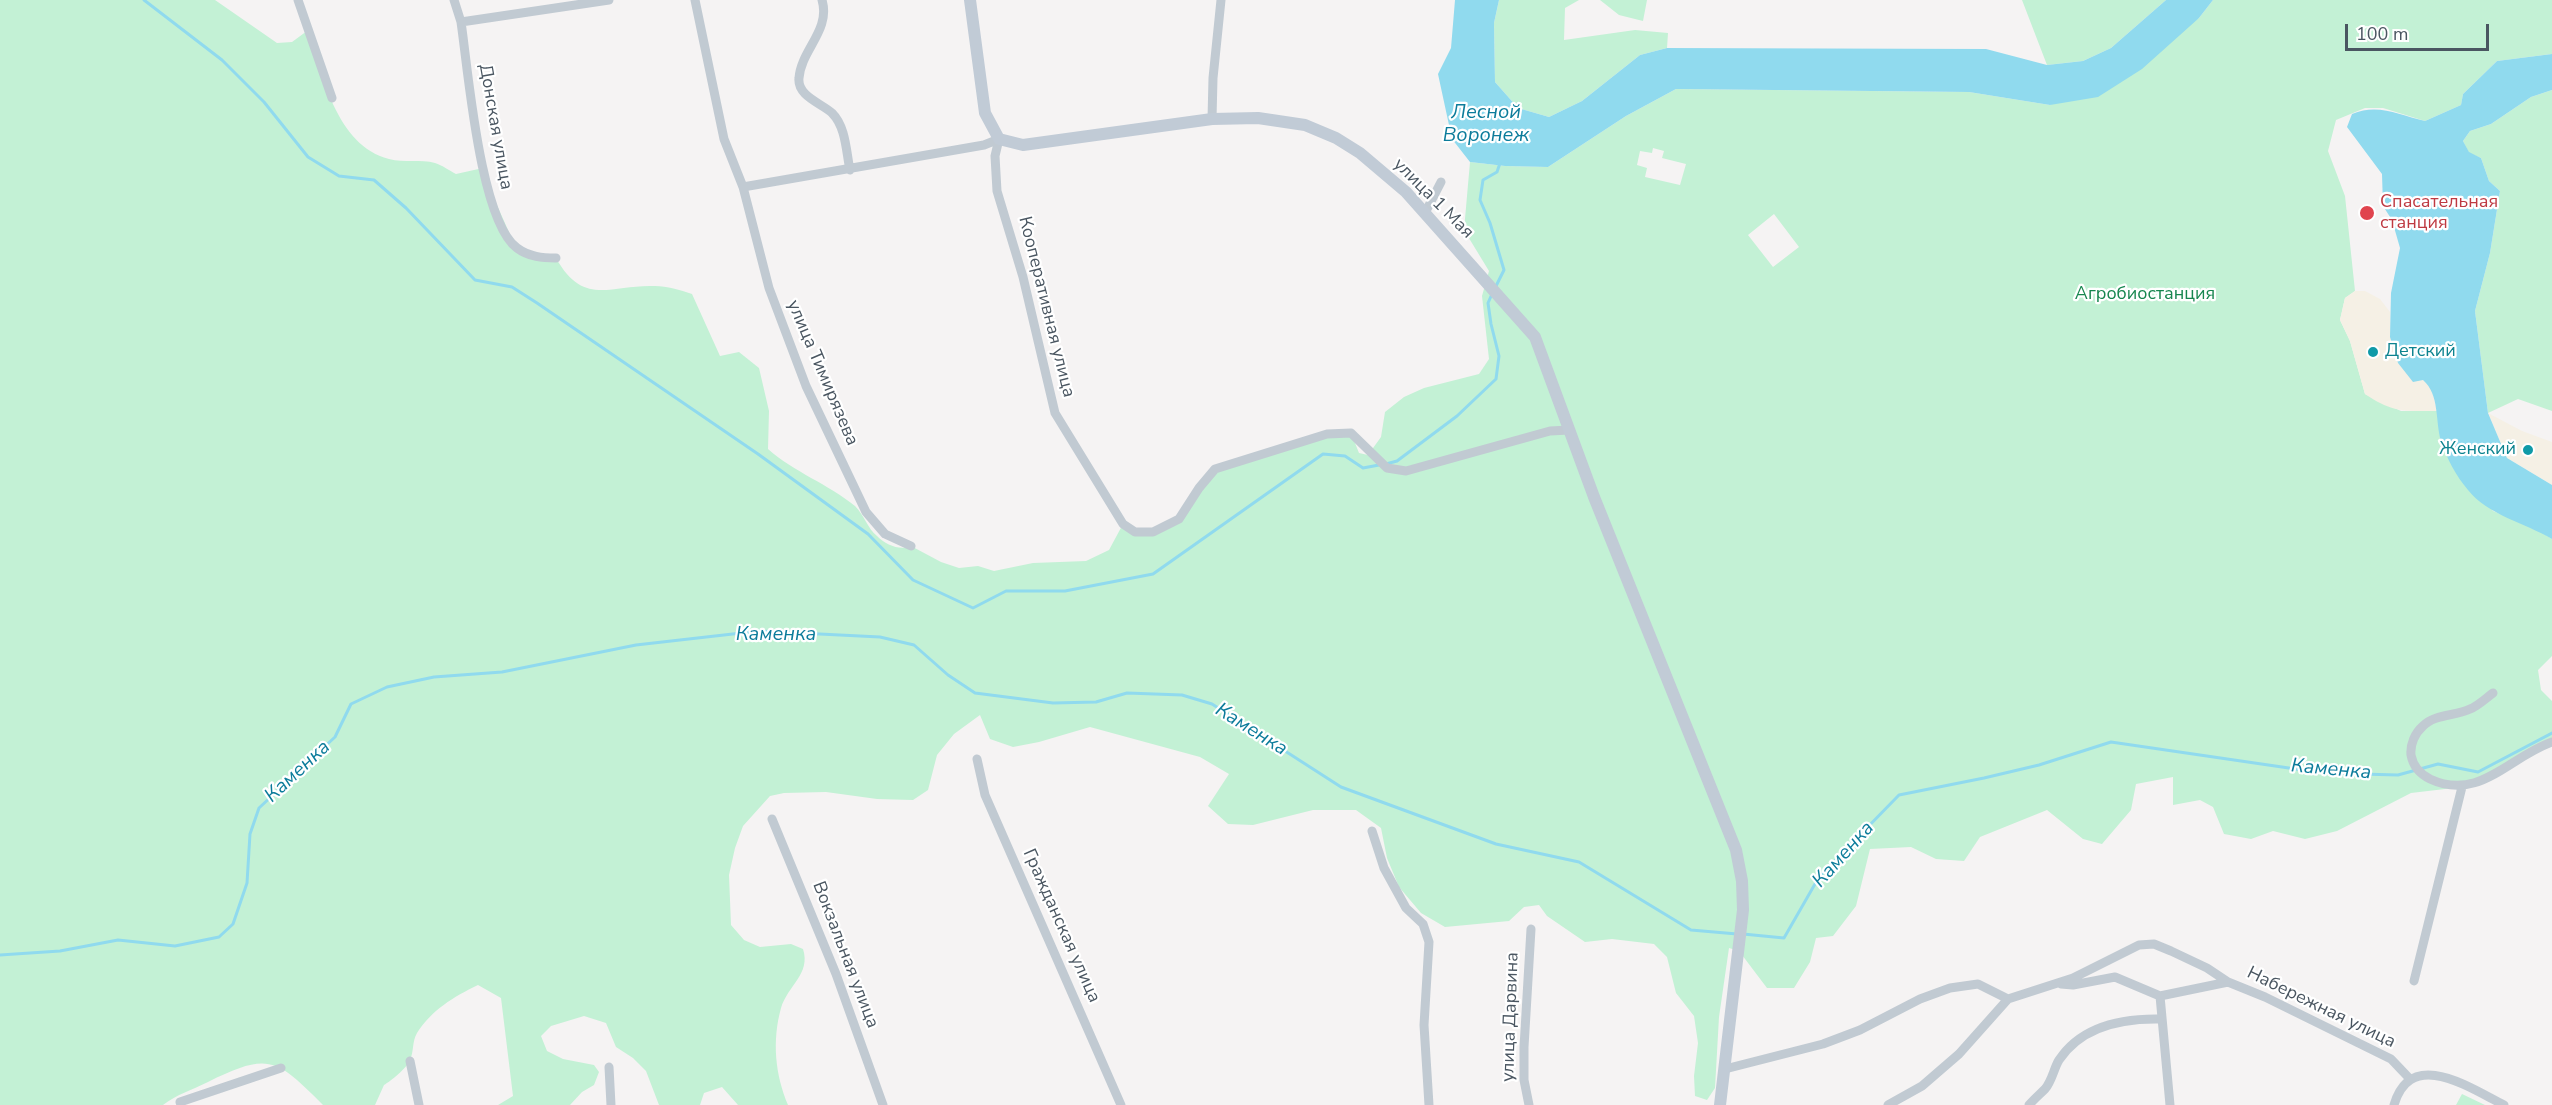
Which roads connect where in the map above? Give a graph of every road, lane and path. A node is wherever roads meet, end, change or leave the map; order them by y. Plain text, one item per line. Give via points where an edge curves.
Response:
1 (298, 0) edge
2 (454, 0) edge
3 (609, 0) edge
4 (695, 0) edge
5 (822, 0) edge
6 (970, 0) edge
7 (1221, 0) edge
8 (559, 3) edge
9 (460, 22) junction
10 (332, 98) dead end
11 (1212, 119) junction
12 (999, 139) junction
13 (850, 170) junction
14 (1441, 182) dead end
15 (743, 187) junction
16 (1425, 213) junction
17 (556, 258) dead end
18 (1569, 430) junction
19 (911, 546) dead end
20 (2493, 693) dead end
21 (2552, 742) edge
22 (977, 759) dead end
23 (2462, 787) junction
24 (772, 819) dead end
25 (1372, 831) dead end
26 (1531, 929) dead end
27 (2414, 981) dead end
28 (2228, 982) junction
29 (2052, 984) junction
30 (2160, 996) junction
31 (2008, 999) junction
32 (2162, 1019) junction
33 (410, 1061) dead end
34 (609, 1067) dead end
35 (281, 1068) dead end
36 (1725, 1069) junction
37 (2410, 1079) junction
38 (180, 1103) edge
39 (419, 1105) edge
40 (611, 1105) edge
41 (883, 1105) edge
42 (1121, 1105) edge
43 (1429, 1105) edge
44 (1528, 1105) edge
45 (1720, 1105) edge
46 (1888, 1105) edge
47 (2029, 1105) edge
48 (2170, 1105) edge
49 (2394, 1105) edge
50 (2504, 1105) edge

1 - 10 street
2 - 9 street, Донская улица
3 - 8 street
4 - 15 street, улица Тимирязева via 724,139
5 - 13 street via 825,9 821,28 798,79 802,90 840,122
6 - 12 street via 985,113
7 - 11 street
8 - 9 street
9 - 17 street, Донская улица via 484,176 499,224 516,248 539,258
11 - 12 street, улица 1 Мая via 1023,145
11 - 16 street, улица 1 Мая via 1258,118 1316,129 1360,153
12 - 13 street via 984,146
12 - 18 street, Кооперативная улица via 994,156 997,191 1023,277 1055,413 1123,524 1135,532 1153,532 1179,519 1215,469 1327,434 1351,433 1387,468 1406,471 1550,431
13 - 15 street
14 - 16 street
15 - 19 street, улица Тимирязева via 769,288 807,386 866,512 885,534
16 - 18 street, улица 1 Мая via 1535,337
18 - 36 street, улица 1 Мая via 1736,850 1743,910
20 - 23 street via 2470,709 2425,723 2415,734 2410,749 2421,775 2440,784
21 - 23 street via 2487,778
22 - 42 street, Гражданская улица via 986,795
23 - 27 street
24 - 41 street, Вокзальная улица via 836,974
25 - 43 street via 1384,868 1406,908 1423,924 1429,942 1424,1025
26 - 44 street, улица Дарвина via 1524,1047
28 - 29 street via 2154,944 2139,945 2073,978
28 - 30 street, Набережная улица
28 - 37 street, Набережная улица via 2265,996 2391,1059
29 - 30 street via 2073,985 2115,977
29 - 31 street
30 - 32 street
31 - 36 street via 1978,984 1950,988 1823,1044
31 - 46 street via 1959,1054 1922,1086
32 - 47 street via 2119,1021 2078,1041 2060,1059 2047,1088
32 - 48 street
33 - 39 street
34 - 40 street
35 - 38 street
36 - 45 street, улица 1 Мая
37 - 49 street
37 - 50 street via 2425,1074 2444,1077

